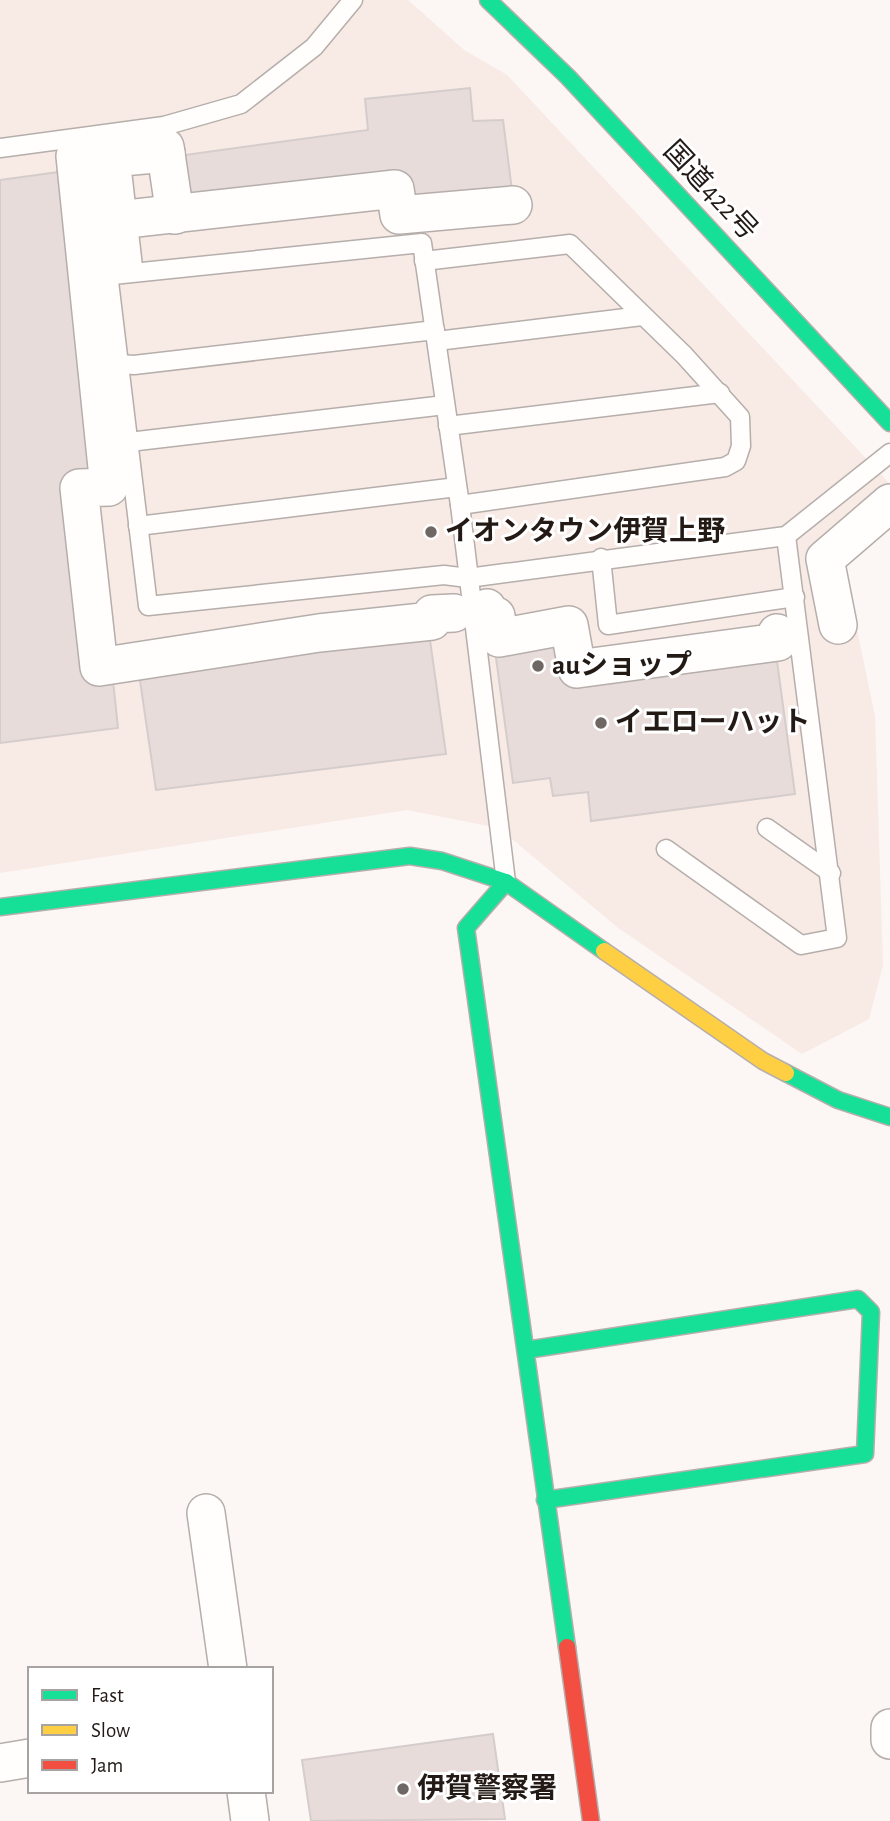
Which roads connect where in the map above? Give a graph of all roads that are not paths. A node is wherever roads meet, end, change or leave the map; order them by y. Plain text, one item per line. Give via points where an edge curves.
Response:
1 (353, 0) edge
2 (488, 0) edge
3 (83, 147) junction
4 (0, 148) edge
5 (513, 205) dead end
6 (174, 215) junction
7 (118, 220) junction
8 (424, 261) junction
9 (115, 269) junction
10 (642, 316) junction
11 (436, 335) junction
12 (118, 364) junction
13 (720, 393) junction
14 (445, 405) junction
15 (890, 422) edge
16 (448, 426) junction
17 (129, 442) junction
18 (890, 453) edge
19 (457, 487) junction
20 (890, 503) edge
21 (460, 505) junction
22 (138, 526) junction
23 (786, 536) junction
24 (601, 558) junction
25 (795, 597) junction
26 (470, 599) junction
27 (838, 625) dead end
28 (777, 633) dead end
29 (767, 828) dead end
30 (666, 849) dead end
31 (831, 873) junction
32 (506, 882) junction
33 (0, 907) edge
34 (890, 1117) edge
35 (526, 1350) junction
36 (545, 1500) junction
37 (205, 1513) dead end
38 (228, 1667) edge
39 (890, 1728) edge
40 (890, 1740) edge
41 (28, 1758) edge
42 (0, 1763) edge
43 (246, 1793) edge
44 (250, 1821) edge
45 (591, 1821) edge

1 - 3 lane via 314,47 241,104
2 - 15 main road, 国道422号 via 568,77
3 - 4 lane
3 - 9 lane
3 - 26 street via 109,487 79,488 99,667 319,633 432,621 432,614
5 - 6 street via 399,215 395,188
6 - 7 street
6 - 7 street via 166,150 111,158
7 - 9 street
8 - 9 lane via 422,243
8 - 10 lane via 570,244
8 - 11 lane
9 - 12 lane
10 - 11 lane
10 - 13 lane
11 - 12 lane
11 - 14 lane
12 - 17 lane
13 - 16 lane
13 - 21 lane via 740,417 741,446 736,460 725,467
14 - 16 lane
14 - 17 lane
16 - 19 lane
17 - 22 lane
18 - 23 lane
19 - 21 lane
19 - 22 lane
20 - 27 street via 825,559
21 - 26 lane
22 - 26 lane via 148,606 444,575
23 - 24 lane
23 - 25 lane
24 - 25 lane via 608,625
24 - 26 lane
25 - 31 lane
26 - 28 street via 486,617 496,617 499,638 569,625 577,669 778,642
26 - 32 lane
29 - 31 lane
30 - 31 lane via 801,945 837,938
32 - 33 main road via 442,861 410,856
32 - 34 main road via 763,1061 838,1100
32 - 35 main road via 466,928
35 - 36 main road
35 - 36 main road via 858,1300 871,1312 865,1454
36 - 45 main road
37 - 38 street
39 - 40 street
41 - 42 street
43 - 44 street

